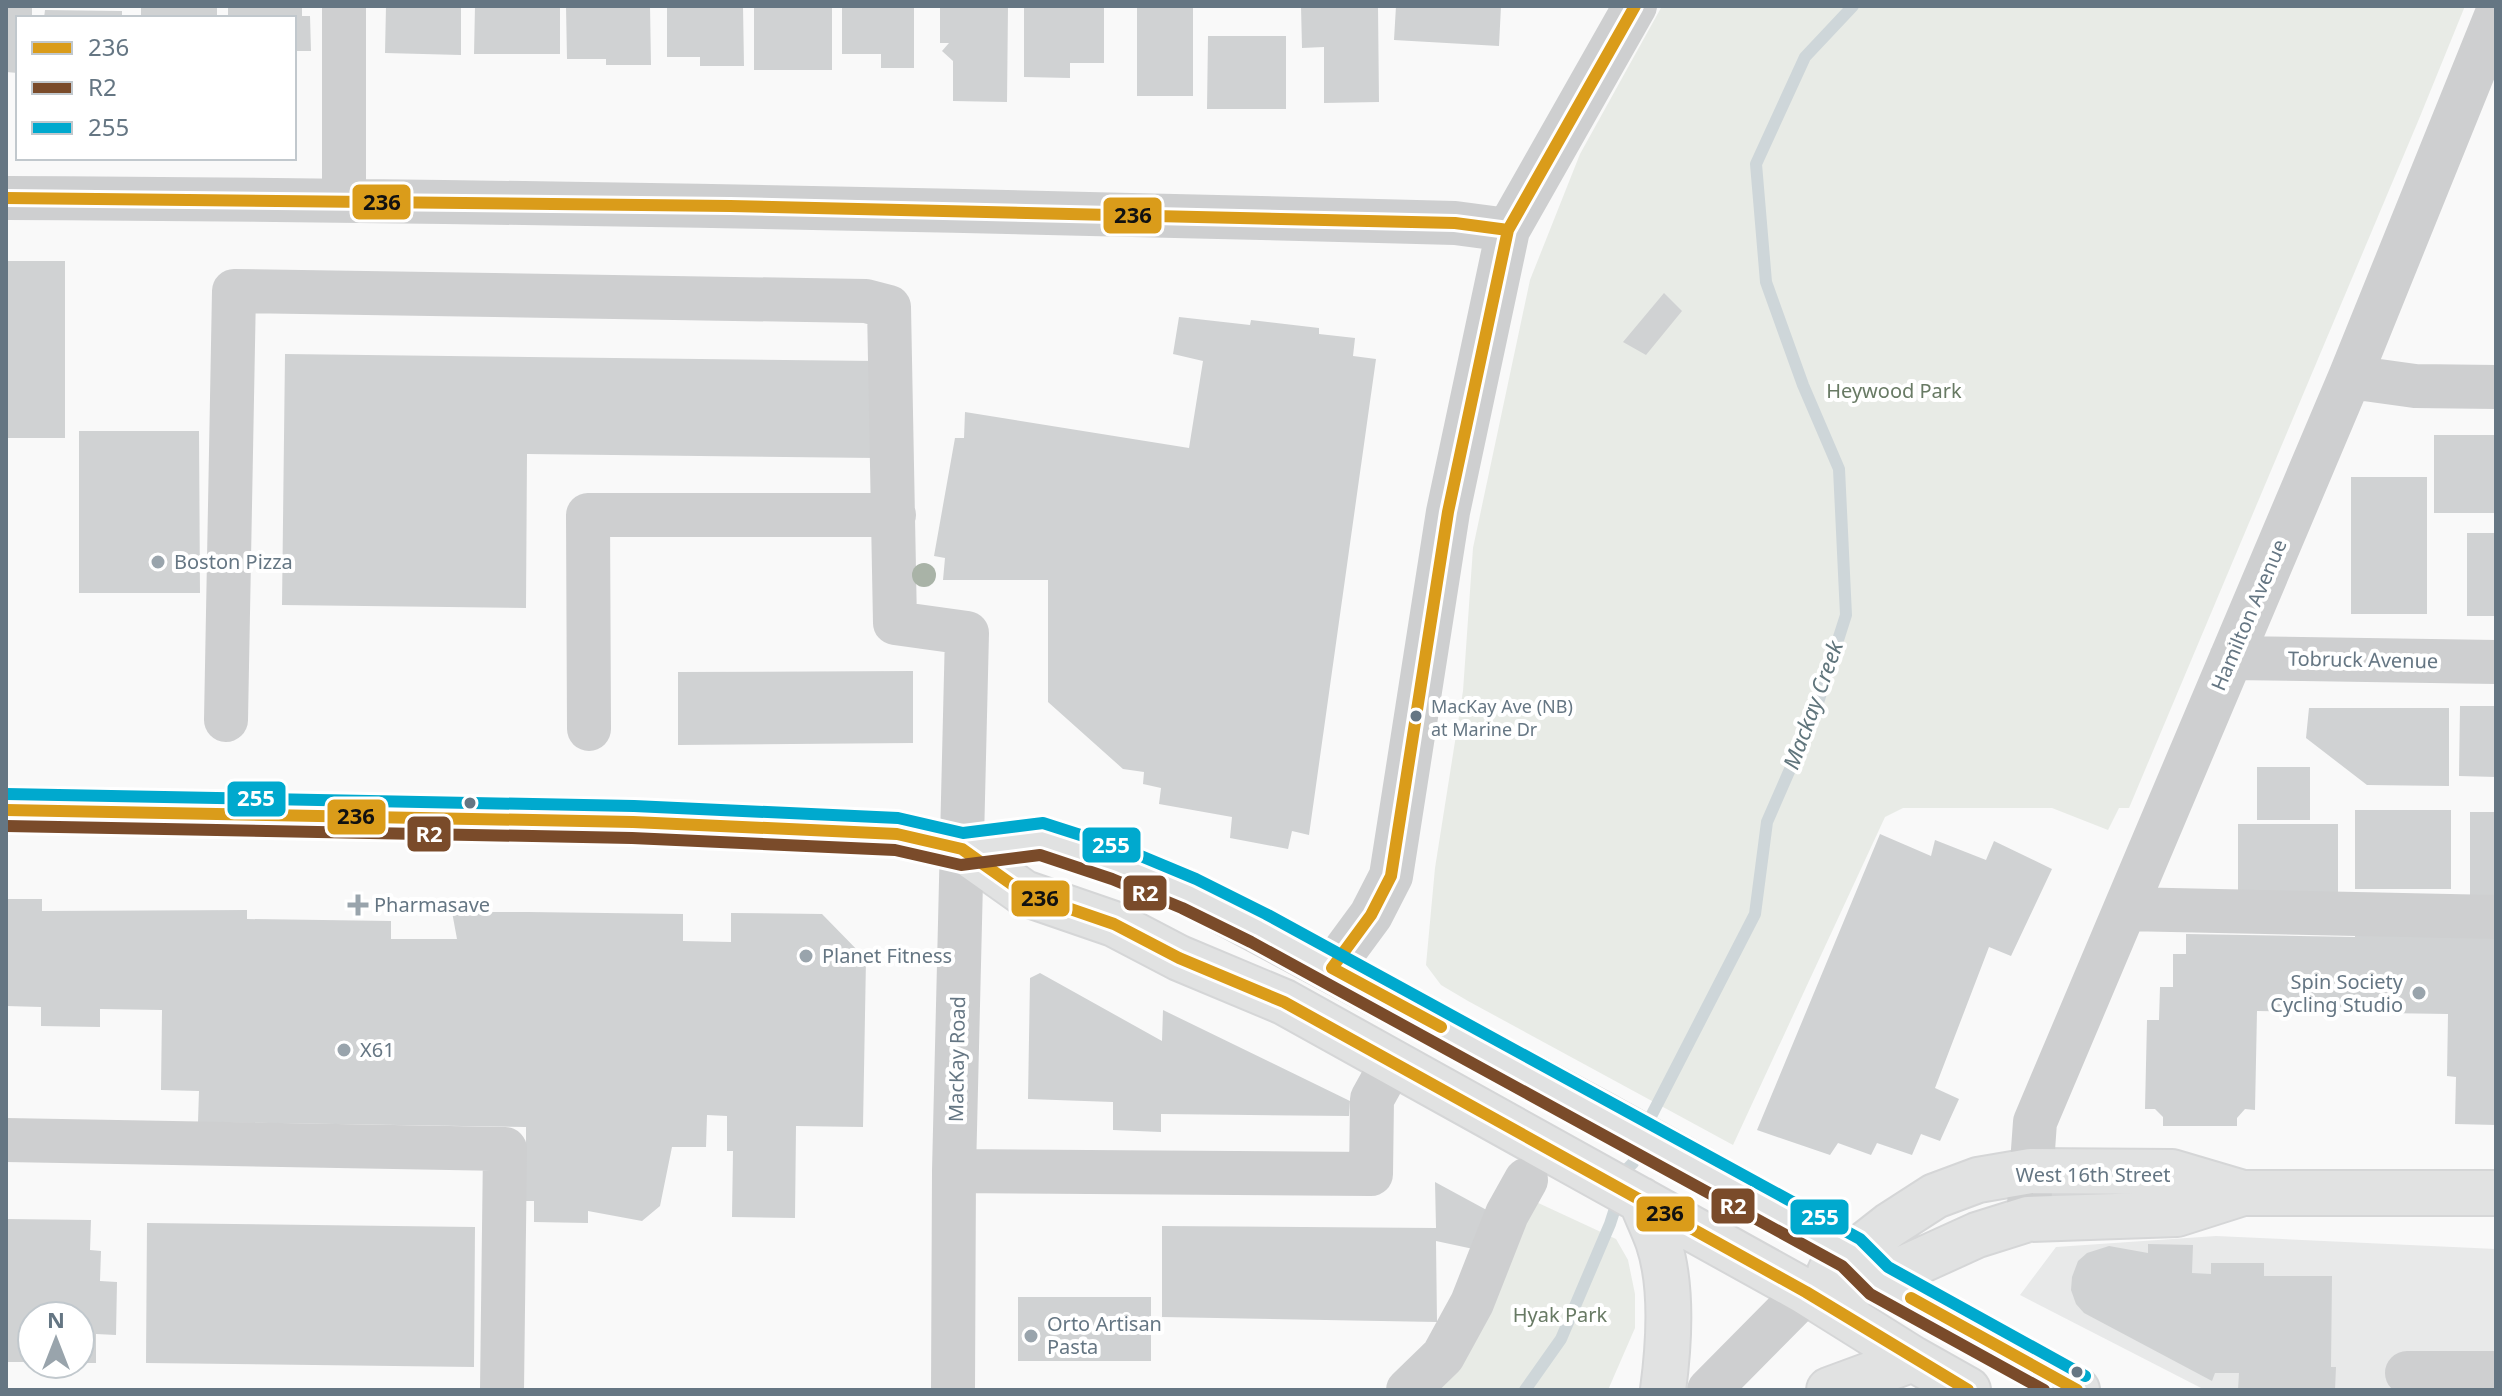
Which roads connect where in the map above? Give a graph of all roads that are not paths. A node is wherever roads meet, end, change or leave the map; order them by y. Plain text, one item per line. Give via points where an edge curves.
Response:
1 (344, 6) edge
2 (1635, 6) edge
3 (2496, 16) edge
4 (6, 198) edge
5 (344, 199) junction
6 (1508, 230) junction
7 (2350, 377) junction
8 (2496, 387) edge
9 (894, 515) junction
10 (2231, 658) junction
11 (2496, 662) edge
12 (226, 720) dead end
13 (589, 729) dead end
14 (6, 810) edge
15 (962, 849) junction
16 (2125, 909) junction
17 (2496, 917) edge
18 (1332, 968) junction
19 (1392, 1063) junction
20 (6, 1140) edge
21 (954, 1171) junction
22 (2031, 1171) junction
23 (1526, 1180) dead end
24 (2243, 1193) junction
25 (2496, 1193) edge
26 (1641, 1200) junction
27 (2028, 1219) junction
28 (1865, 1267) junction
29 (1806, 1292) junction
30 (1913, 1359) junction
31 (2407, 1373) dead end
32 (2496, 1373) edge
33 (502, 1390) edge
34 (953, 1390) edge
35 (1408, 1390) edge
36 (1663, 1390) edge
37 (1709, 1390) edge
38 (1829, 1390) edge
39 (1968, 1390) edge
40 (2077, 1390) edge

1 - 5 street
2 - 6 street
3 - 7 street, Hamilton Avenue
4 - 5 street
5 - 6 street via 968,210 1455,223
6 - 18 street via 1448,512 1391,876 1371,915
7 - 8 street via 2415,386
7 - 10 street, Hamilton Avenue
9 - 12 street via 889,307 850,301 234,291
9 - 13 street via 588,515
9 - 15 street, MacKay Road via 895,623 967,633
10 - 11 street, Tobruck Avenue
10 - 16 street, Hamilton Avenue
14 - 15 main road via 633,822 897,834
15 - 18 main road via 1042,839 1189,893
15 - 19 main road via 1024,893 1114,924 1284,1002
15 - 21 street, MacKay Road
16 - 17 street
16 - 22 street, Hamilton Avenue via 2035,1122
18 - 28 main road via 1599,1113
19 - 21 street via 1372,1099 1371,1174
19 - 26 main road
20 - 33 street via 505,1149
21 - 34 street, MacKay Road
22 - 24 main road, West 16th Street via 2172,1172
22 - 27 street, Hamilton Avenue
22 - 28 main road, West 16th Street via 1978,1180 1935,1196
23 - 35 street via 1443,1356
24 - 25 main road, West 16th Street
24 - 27 main road, West 16th Street via 2177,1214
26 - 29 main road
26 - 36 main road via 1658,1242 1666,1285 1669,1348
27 - 28 main road, West 16th Street
28 - 29 main road, West 16th Street
28 - 40 main road
29 - 30 main road
29 - 37 street
30 - 38 main road
30 - 39 main road
31 - 32 street

